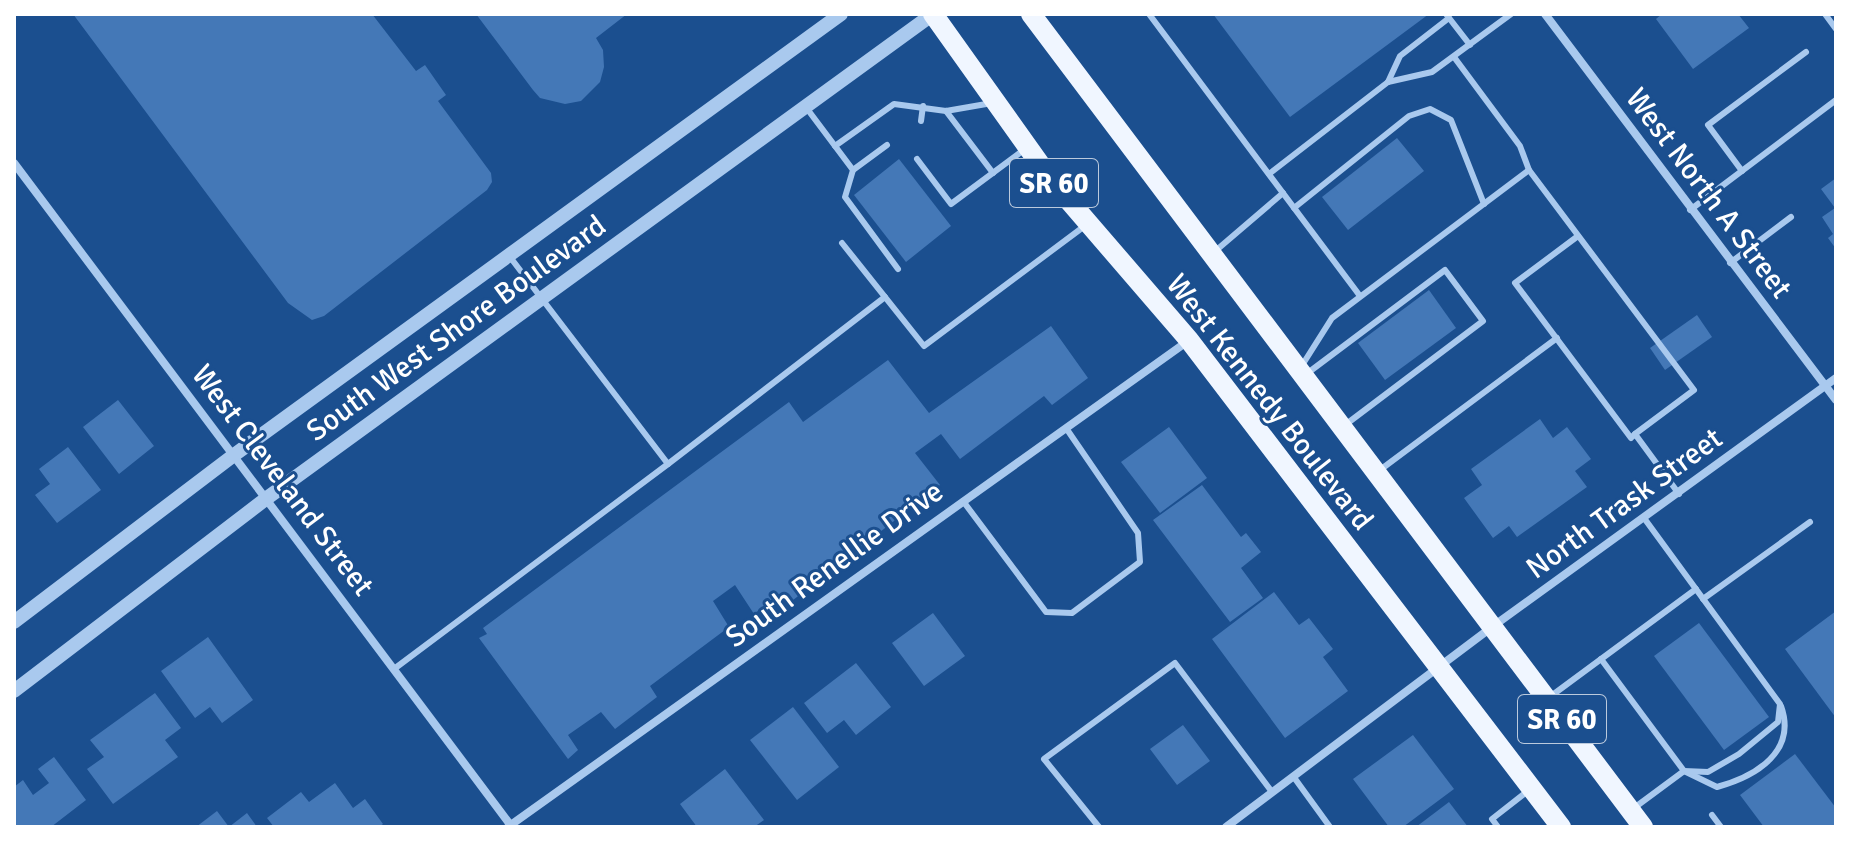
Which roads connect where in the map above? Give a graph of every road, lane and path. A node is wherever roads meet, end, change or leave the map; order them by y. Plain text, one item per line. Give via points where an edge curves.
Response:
1 (841, 14) edge
2 (933, 14) edge
3 (1031, 14) edge
4 (1149, 14) edge
5 (1511, 14) edge
6 (1545, 14) edge
7 (1825, 14) edge
8 (1448, 16) edge
9 (1836, 29) edge
10 (1470, 45) junction
11 (1806, 52) dead end
12 (1454, 57) junction
13 (1388, 82) junction
14 (1836, 100) edge
15 (996, 102) junction
16 (805, 106) junction
17 (923, 106) junction
18 (946, 111) junction
19 (921, 121) dead end
20 (887, 145) dead end
21 (835, 146) junction
22 (1028, 146) junction
23 (917, 159) dead end
24 (14, 163) edge
25 (853, 170) junction
26 (1529, 170) junction
27 (1742, 171) junction
28 (993, 173) junction
29 (1269, 174) junction
30 (1283, 193) junction
31 (1484, 204) junction
32 (1294, 208) junction
33 (1690, 210) junction
34 (1791, 217) dead end
35 (1086, 225) junction
36 (1578, 236) junction
37 (842, 243) dead end
38 (1212, 253) junction
39 (510, 257) junction
40 (1730, 263) junction
41 (898, 269) dead end
42 (1360, 296) junction
43 (885, 297) junction
44 (540, 298) junction
45 (1557, 338) junction
46 (1189, 340) junction
47 (1302, 373) junction
48 (1836, 378) edge
49 (1825, 386) junction
50 (1836, 400) edge
51 (1342, 427) junction
52 (1066, 428) junction
53 (1635, 434) junction
54 (234, 455) junction
55 (668, 464) junction
56 (1376, 473) junction
57 (1679, 494) junction
58 (267, 498) junction
59 (963, 501) junction
60 (1644, 518) junction
61 (1810, 522) dead end
62 (1696, 589) junction
63 (1703, 599) junction
64 (14, 622) edge
65 (1492, 627) junction
66 (1601, 659) junction
67 (1440, 666) junction
68 (394, 669) junction
69 (14, 691) edge
70 (1547, 699) junction
71 (1780, 704) junction
72 (1684, 771) junction
73 (1293, 776) junction
74 (1531, 788) junction
75 (1272, 792) junction
76 (1712, 815) dead end
77 (1637, 819) edge
78 (510, 826) edge
79 (1099, 827) edge
80 (1226, 827) edge
81 (1330, 827) edge
82 (1498, 827) edge
83 (1561, 827) edge
84 (1721, 827) edge

1 - 39 street, South West Shore Boulevard
2 - 15 main road, West Kennedy Boulevard / SR 60
2 - 16 street, South West Shore Boulevard
3 - 38 main road, West Kennedy Boulevard / SR 60
4 - 29 lane
5 - 10 lane
6 - 33 street, West North A Street
7 - 9 lane
8 - 10 lane
8 - 13 lane via 1400,56
10 - 12 lane
11 - 27 lane via 1708,125
12 - 13 lane via 1432,72
12 - 26 lane via 1520,146
13 - 29 lane
14 - 27 lane
15 - 18 lane
15 - 22 main road, West Kennedy Boulevard / SR 60
16 - 21 lane
16 - 44 street, South West Shore Boulevard
17 - 18 lane
17 - 19 lane
17 - 21 lane via 894,104
18 - 28 lane
20 - 25 lane
21 - 25 lane
22 - 28 lane
22 - 35 main road, West Kennedy Boulevard / SR 60
23 - 28 lane via 951,204
24 - 54 street, West Cleveland Street
25 - 41 lane via 845,197
26 - 31 lane
26 - 36 lane
27 - 33 lane
29 - 30 lane
30 - 32 lane
30 - 38 lane
31 - 32 lane via 1451,120 1430,109 1409,116
31 - 42 lane
32 - 42 lane
33 - 40 street, West North A Street
34 - 40 lane
35 - 43 lane via 924,346
35 - 46 main road, West Kennedy Boulevard / SR 60
36 - 45 lane via 1515,283
36 - 53 lane via 1694,390
37 - 43 lane
38 - 47 main road, West Kennedy Boulevard / SR 60
39 - 44 lane
39 - 54 street, South West Shore Boulevard
40 - 49 street, West North A Street
42 - 47 lane via 1332,318
43 - 55 lane
44 - 55 lane
44 - 58 street, South West Shore Boulevard
45 - 53 lane via 1631,438
45 - 56 lane
46 - 52 street, South Renellie Drive
46 - 67 main road, West Kennedy Boulevard / SR 60
47 - 51 main road, West Kennedy Boulevard / SR 60
47 - 51 lane via 1445,270 1455,282 1483,321
48 - 49 street, North Trask Street
49 - 50 street, West North A Street
49 - 57 street, North Trask Street
51 - 56 main road, West Kennedy Boulevard / SR 60
52 - 59 street, South Renellie Drive
52 - 59 lane via 1138,533 1140,562 1072,613 1046,612
53 - 57 lane
54 - 58 street, West Cleveland Street
54 - 64 street, South West Shore Boulevard
55 - 68 lane
56 - 65 main road, West Kennedy Boulevard / SR 60
57 - 60 street, North Trask Street
58 - 68 street, West Cleveland Street
58 - 69 street, South West Shore Boulevard
59 - 78 street, South Renellie Drive
60 - 62 lane
60 - 65 street, North Trask Street
61 - 63 lane
62 - 63 lane
62 - 66 lane
63 - 71 lane
65 - 67 street, North Trask Street
65 - 70 main road, West Kennedy Boulevard / SR 60
66 - 70 lane
66 - 72 lane
67 - 73 street, North Trask Street
67 - 74 main road, West Kennedy Boulevard / SR 60
68 - 78 street, West Cleveland Street
70 - 77 main road, West Kennedy Boulevard / SR 60
71 - 72 lane via 1778,722 1739,754 1708,772
71 - 72 lane via 1788,725 1778,752 1738,781 1717,787
72 - 77 lane
73 - 75 street, North Trask Street
73 - 81 lane
74 - 82 lane via 1492,819
74 - 83 main road, West Kennedy Boulevard / SR 60
75 - 79 lane via 1175,663 1044,759
75 - 80 street, North Trask Street
76 - 84 lane

